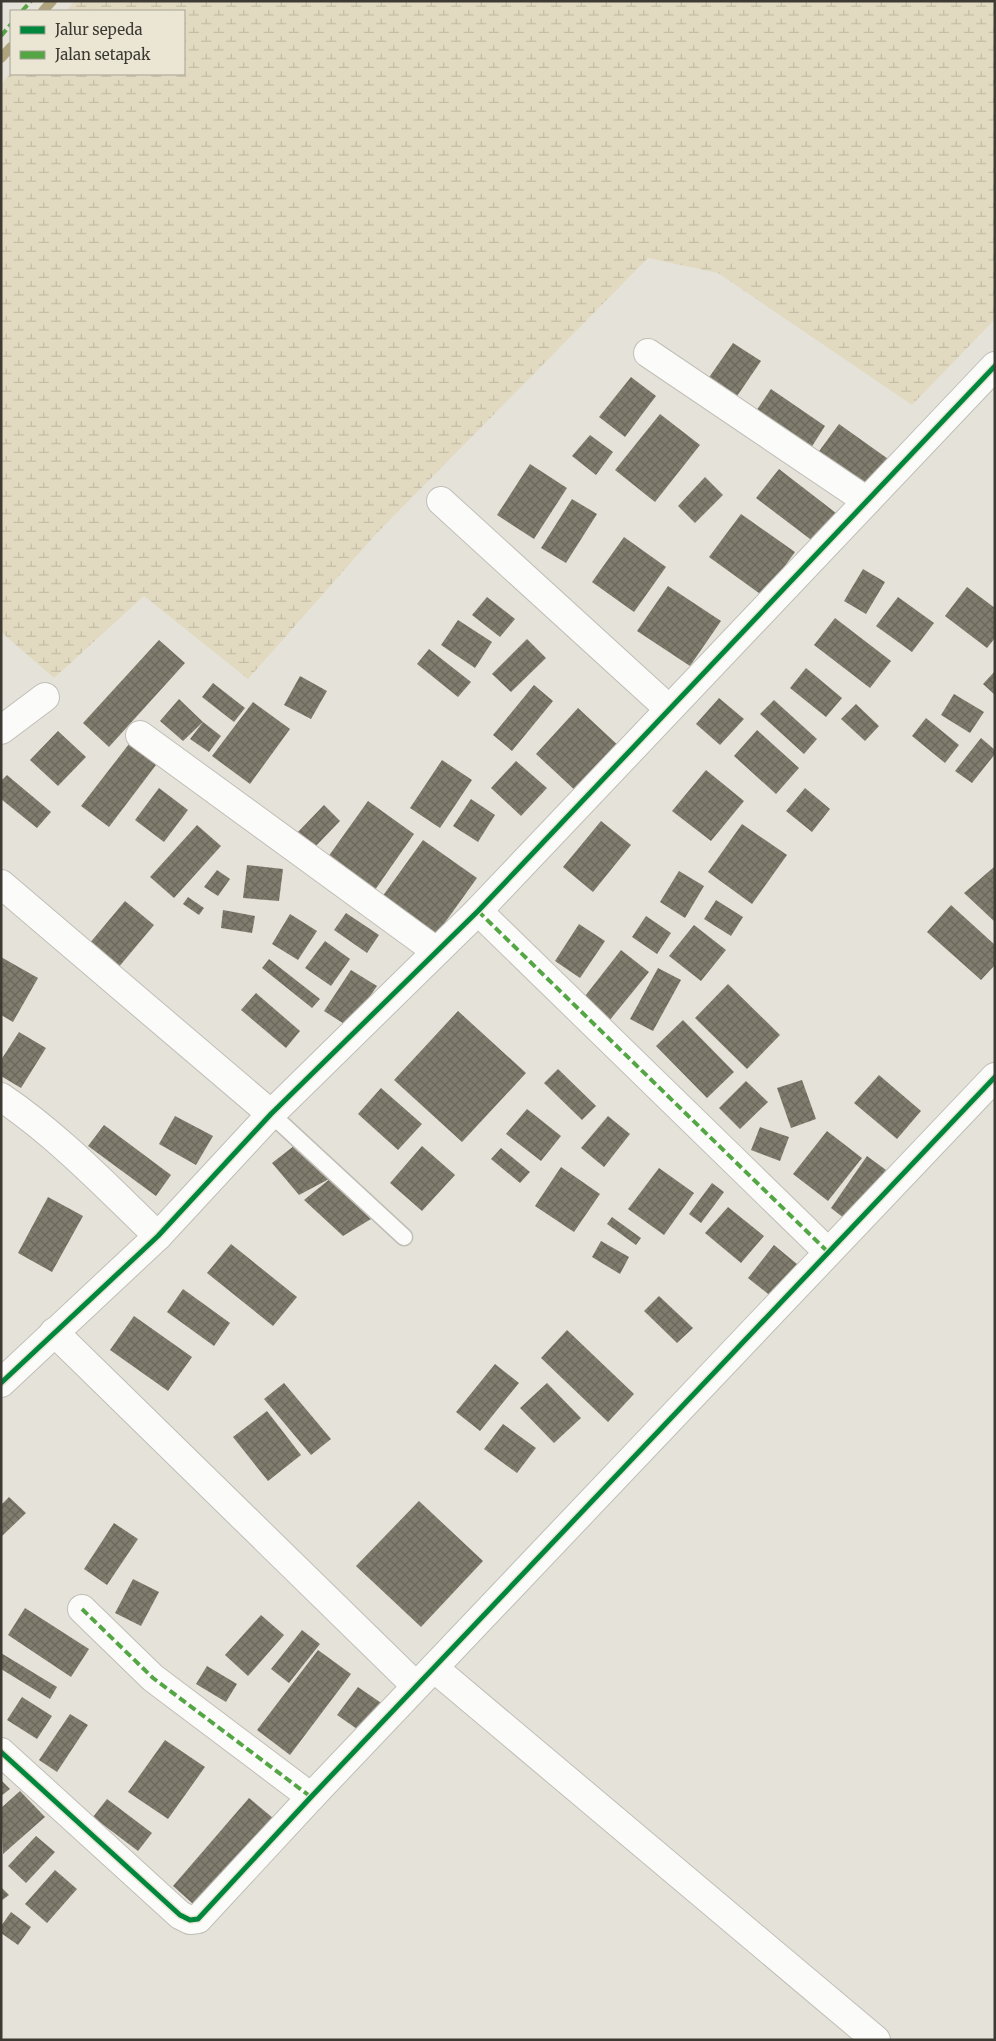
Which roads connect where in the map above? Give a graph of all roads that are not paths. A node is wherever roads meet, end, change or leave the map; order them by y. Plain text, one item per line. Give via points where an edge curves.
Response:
1 (648, 353) dead end
2 (995, 366) edge
3 (441, 501) dead end
4 (867, 501) junction
5 (45, 697) dead end
6 (669, 709) junction
7 (1, 730) edge
8 (140, 735) dead end
9 (1, 884) edge
10 (478, 911) junction
11 (436, 951) junction
12 (995, 1076) edge
13 (1, 1097) edge
14 (271, 1114) junction
15 (158, 1236) junction
16 (404, 1237) dead end
17 (828, 1252) junction
18 (54, 1332) junction
19 (1, 1383) edge
20 (82, 1609) dead end
21 (425, 1677) junction
22 (1, 1752) edge
23 (310, 1797) junction
24 (876, 2040) edge

1 - 4 street
2 - 4 street
3 - 6 street
4 - 6 street
5 - 7 street
6 - 10 street
8 - 11 street
9 - 14 street
10 - 11 street
10 - 17 street
11 - 14 street
12 - 17 street
13 - 15 street via 48,1132
14 - 15 street
14 - 16 lane
15 - 18 street
17 - 21 street
18 - 19 street
18 - 21 street
20 - 23 street via 153,1678
21 - 23 street
21 - 24 street
22 - 23 street via 180,1915 190,1920 198,1919

